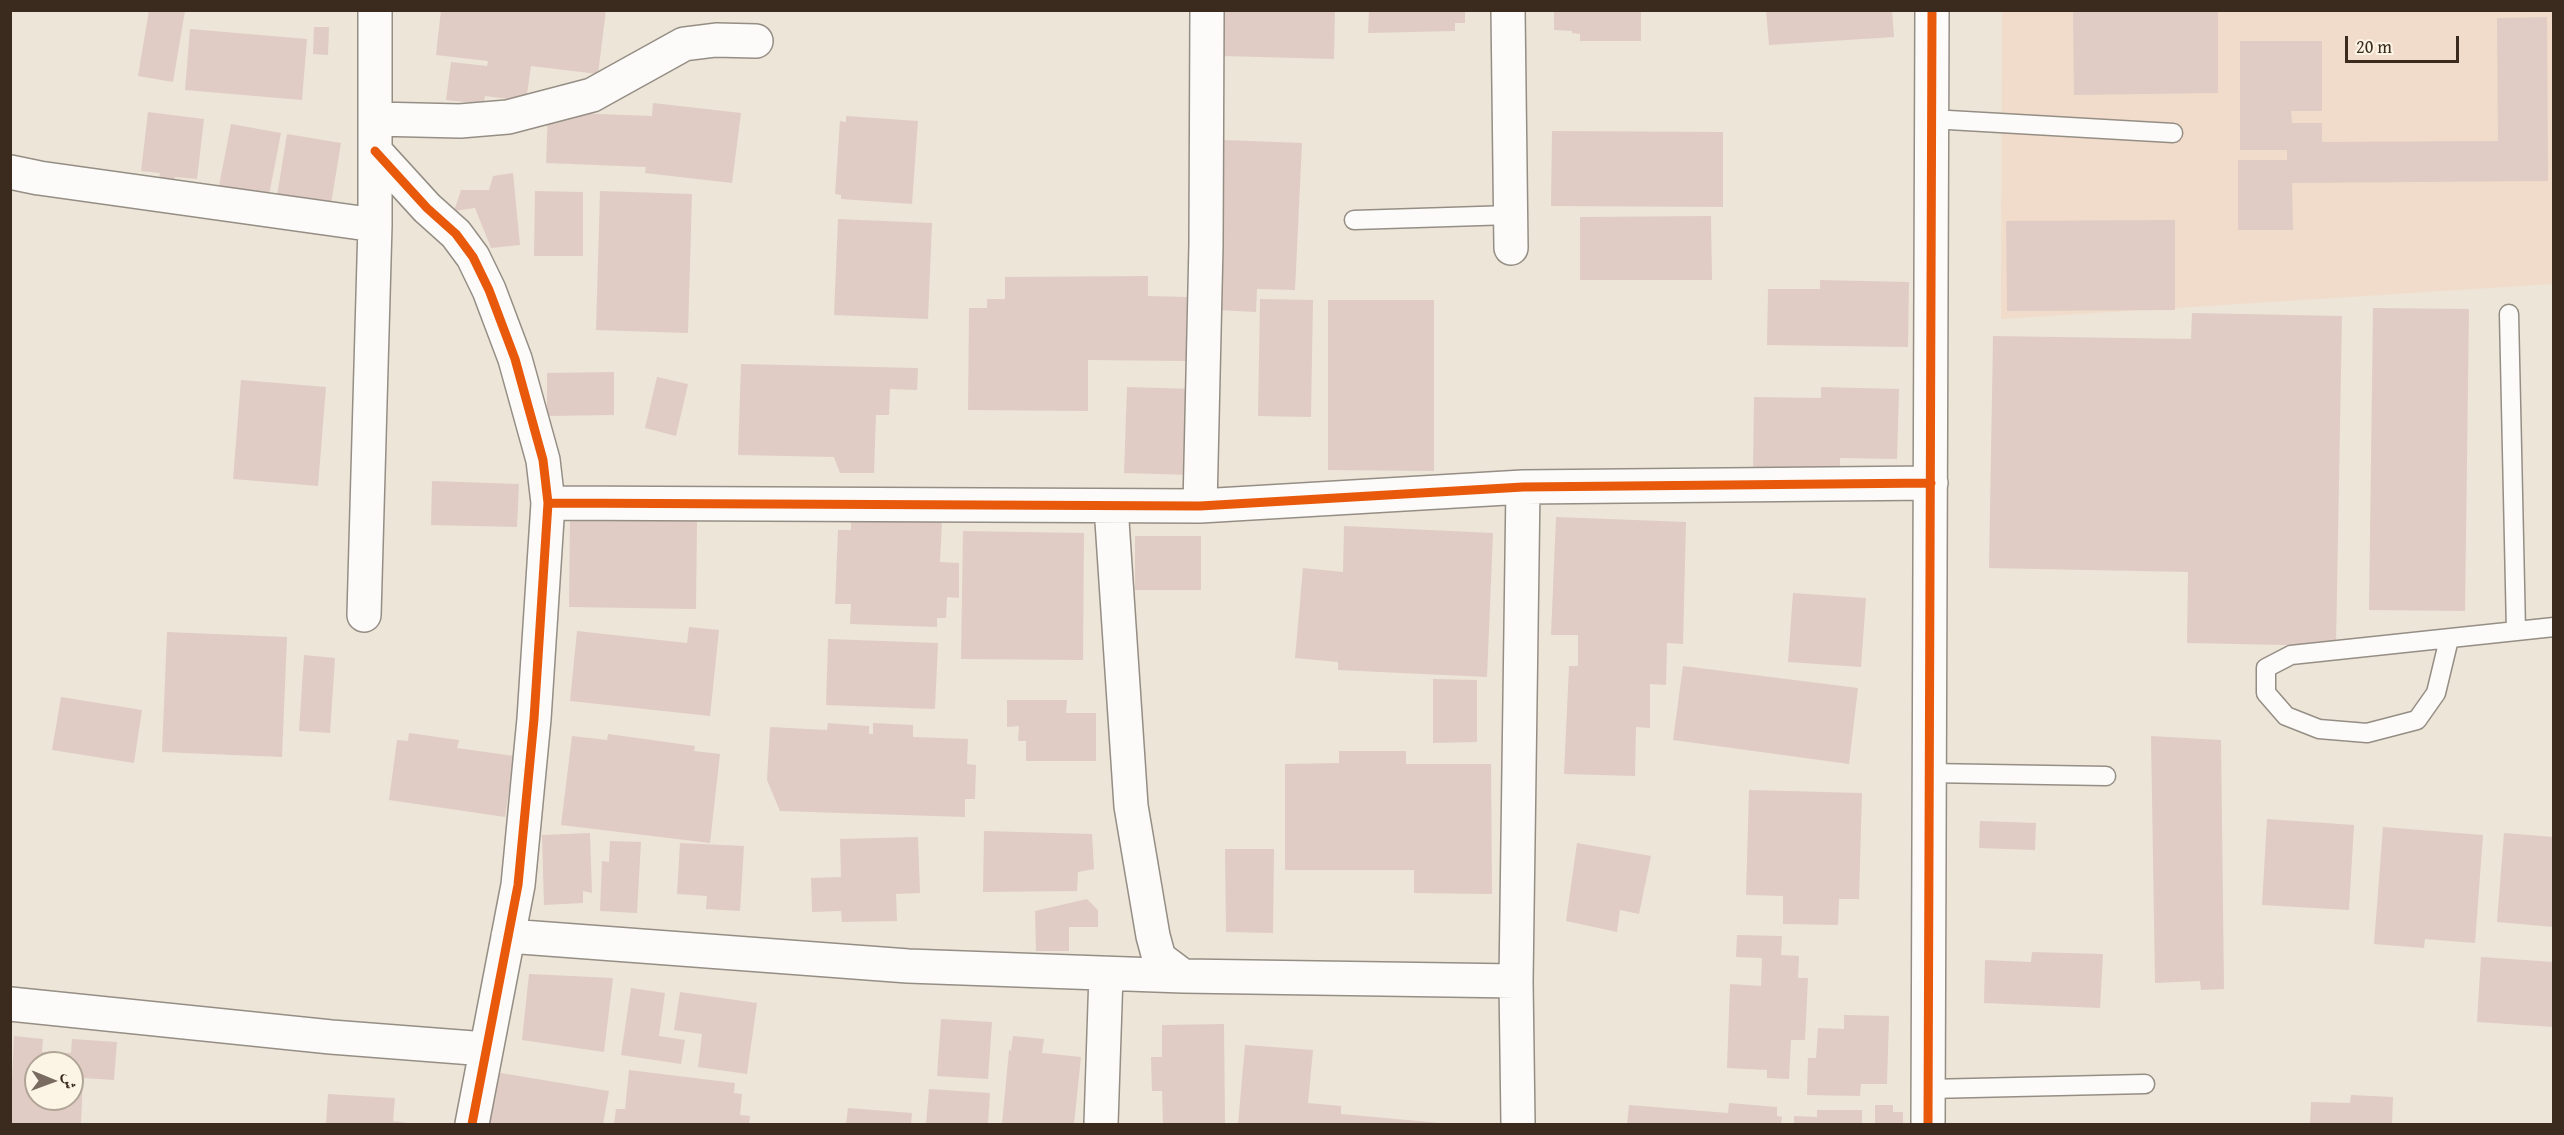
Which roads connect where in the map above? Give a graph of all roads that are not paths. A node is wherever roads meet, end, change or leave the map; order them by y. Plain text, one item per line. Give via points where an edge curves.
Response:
1 (375, 10) edge
2 (1207, 10) edge
3 (1508, 10) edge
4 (1932, 10) edge
5 (756, 41) dead end
6 (375, 118) junction
7 (1931, 119) junction
8 (2173, 133) dead end
9 (375, 151) junction
10 (10, 172) edge
11 (1511, 215) junction
12 (1354, 220) dead end
13 (375, 225) junction
14 (1511, 248) dead end
15 (2509, 314) dead end
16 (1930, 483) junction
17 (1523, 487) junction
18 (548, 503) junction
19 (1111, 506) junction
20 (1200, 506) junction
21 (364, 615) dead end
22 (2553, 627) edge
23 (2516, 631) junction
24 (2449, 639) junction
25 (1929, 773) junction
26 (2106, 776) dead end
27 (508, 936) junction
28 (1106, 974) junction
29 (1183, 976) junction
30 (1516, 981) junction
31 (10, 1004) edge
32 (486, 1050) junction
33 (2145, 1084) dead end
34 (1929, 1089) junction
35 (472, 1125) edge
36 (1101, 1125) edge
37 (1518, 1125) edge
38 (1928, 1125) edge

1 - 6 street
2 - 20 street
3 - 11 street
4 - 7 street
5 - 6 street via 684,44 592,95 508,117 460,121
6 - 9 street
7 - 8 lane
7 - 16 street
9 - 13 street
9 - 18 street via 456,234 473,257 515,359 543,460
10 - 13 street
11 - 12 lane
11 - 14 street
13 - 21 street
15 - 23 lane
16 - 17 street
16 - 25 street
17 - 20 street
17 - 30 street
18 - 19 street
18 - 27 street via 534,719 518,885
19 - 20 street
19 - 29 street via 1131,806 1159,958
22 - 23 lane
23 - 24 lane
24 - 24 lane via 2291,655 2266,668 2266,693 2286,716 2319,729 2367,733 2417,720 2436,693
25 - 26 lane
25 - 34 street
27 - 28 street via 908,966
27 - 32 street
28 - 29 street
28 - 36 street
29 - 30 street
30 - 37 street
31 - 32 street
32 - 35 street
33 - 34 lane
34 - 38 street

